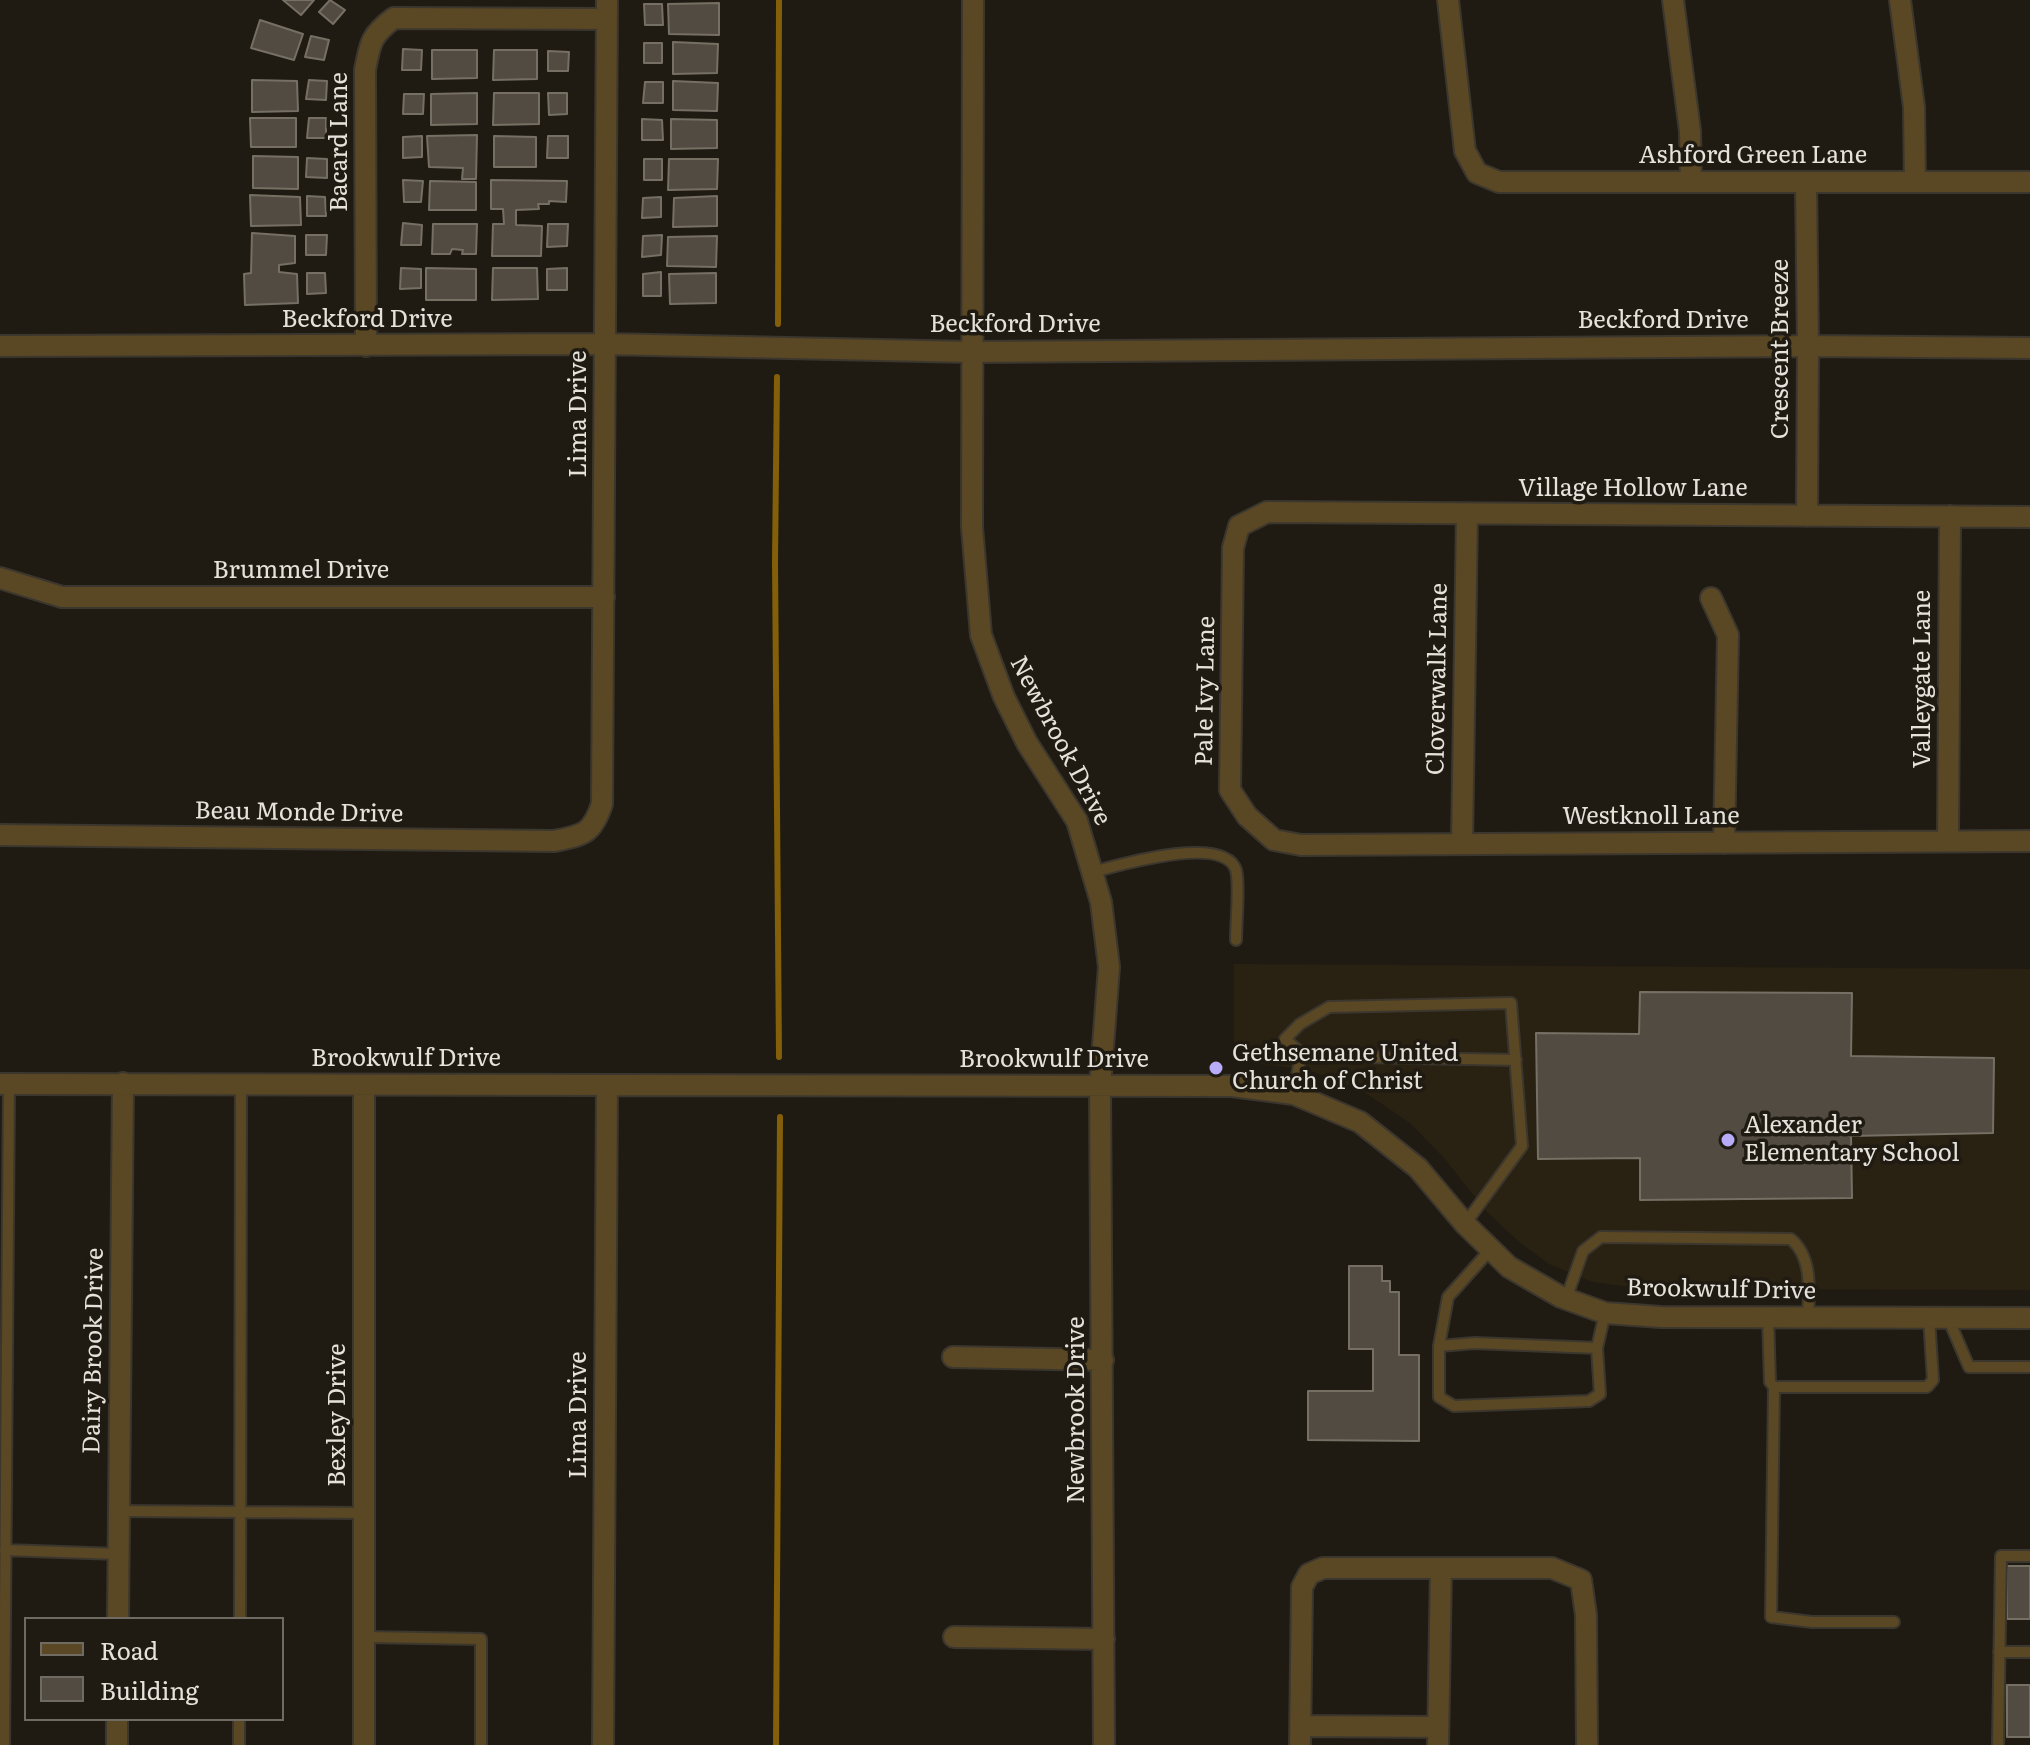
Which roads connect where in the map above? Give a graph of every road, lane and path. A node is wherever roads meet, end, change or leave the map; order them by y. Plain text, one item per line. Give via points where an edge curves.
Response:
1 (973, 0) edge
2 (1448, 0) edge
3 (1673, 0) edge
4 (1900, 0) edge
5 (607, 10) edge
6 (1691, 182) junction
7 (1806, 182) junction
8 (1915, 182) junction
9 (2030, 182) edge
10 (605, 344) junction
11 (0, 346) edge
12 (366, 346) junction
13 (1808, 346) junction
14 (2030, 348) edge
15 (971, 352) junction
16 (1467, 514) junction
17 (1807, 516) junction
18 (1950, 516) junction
19 (2030, 517) edge
20 (1239, 526) joint
21 (0, 578) edge
22 (604, 597) junction
23 (1711, 598) dead end
24 (594, 827) joint
25 (0, 835) edge
26 (1274, 840) joint
27 (1948, 841) junction
28 (2030, 841) edge
29 (1724, 843) junction
30 (1462, 844) junction
31 (1093, 872) junction
32 (1236, 940) dead end
33 (1301, 1053) junction
34 (1516, 1060) junction
35 (123, 1083) junction
36 (4, 1084) edge
37 (241, 1084) junction
38 (364, 1085) junction
39 (607, 1086) junction
40 (1100, 1086) junction
41 (1294, 1094) junction
42 (1465, 1224) junction
43 (1491, 1249) junction
44 (1566, 1299) junction
45 (1605, 1313) junction
46 (1768, 1318) junction
47 (1808, 1318) junction
48 (1938, 1318) junction
49 (2030, 1318) edge
50 (1439, 1346) junction
51 (1597, 1348) junction
52 (953, 1357) dead end
53 (1103, 1360) junction
54 (2030, 1367) edge
55 (1774, 1387) junction
56 (119, 1511) junction
57 (240, 1512) junction
58 (364, 1513) junction
59 (5, 1550) junction
60 (118, 1554) junction
61 (2030, 1556) edge
62 (1441, 1568) junction
63 (118, 1617) edge
64 (240, 1617) edge
65 (1894, 1622) dead end
66 (364, 1637) junction
67 (954, 1637) dead end
68 (1104, 1639) junction
69 (1999, 1652) junction
70 (2030, 1652) edge
71 (117, 1721) edge
72 (239, 1721) edge
73 (1300, 1735) edge
74 (1438, 1736) edge
75 (4, 1745) edge
76 (117, 1745) edge
77 (239, 1745) edge
78 (364, 1745) edge
79 (481, 1745) edge
80 (603, 1745) edge
81 (1104, 1745) edge
82 (1587, 1745) edge
83 (1998, 1745) edge

1 - 15 street, Newbrook Drive
2 - 6 street, Ashford Green Lane via 1465,151 1477,173 1499,182
3 - 6 street via 1690,131
4 - 8 street via 1914,107
5 - 10 street, Lima Drive
5 - 12 street, Bacard Lane via 394,18 376,31 365,70
6 - 7 street, Ashford Green Lane
7 - 8 street, Ashford Green Lane
7 - 13 street, Crescent Breeze
8 - 9 street, Ashford Green Lane
10 - 12 street, Beckford Drive
10 - 15 street, Beckford Drive
10 - 22 street, Lima Drive
11 - 12 street, Beckford Drive
13 - 14 street, Beckford Drive
13 - 15 street, Beckford Drive
13 - 17 street, Crescent Breeze
15 - 31 street, Newbrook Drive via 972,527 981,635 1027,743 1077,821
16 - 17 street, Village Hollow Lane
16 - 20 street, Village Hollow Lane via 1267,512
16 - 30 street, Cloverwalk Lane
17 - 18 street, Village Hollow Lane
18 - 19 street, Village Hollow Lane
18 - 27 street, Valleygate Lane
20 - 26 street, Pale Ivy Lane via 1233,548 1230,790 1247,816
21 - 22 street, Brummel Drive via 62,597
22 - 24 street, Lima Drive via 602,804
23 - 29 street via 1728,635
24 - 25 street, Beau Monde Drive via 554,841
26 - 30 street, Westknoll Lane via 1301,845
27 - 28 street, Westknoll Lane
27 - 29 street, Westknoll Lane
29 - 30 street, Westknoll Lane
31 - 32 lane via 1152,855 1204,853 1227,859 1236,870
31 - 40 street, Newbrook Drive via 1109,967
33 - 34 lane
33 - 34 lane via 1285,1039 1329,1007 1511,1003
33 - 41 lane
34 - 42 lane via 1522,1146
35 - 36 street, Brookwulf Drive
35 - 37 street, Brookwulf Drive
35 - 56 street, Dairy Brook Drive
36 - 59 lane
37 - 38 street, Brookwulf Drive
37 - 57 lane
38 - 39 street, Brookwulf Drive
38 - 58 street, Bexley Drive
39 - 40 street, Brookwulf Drive
39 - 80 street, Lima Drive
40 - 41 street, Brookwulf Drive via 1232,1086
40 - 53 street, Newbrook Drive
41 - 42 street, Brookwulf Drive via 1360,1122 1418,1168
42 - 43 street, Brookwulf Drive
43 - 44 street, Brookwulf Drive via 1509,1267
43 - 50 lane via 1448,1297
44 - 45 street, Brookwulf Drive
44 - 47 lane via 1583,1251 1601,1237 1791,1239 1805,1258
45 - 46 street, Brookwulf Drive
45 - 51 lane
46 - 47 street, Brookwulf Drive
46 - 55 lane
47 - 48 street, Brookwulf Drive
48 - 49 street, Brookwulf Drive
48 - 54 lane via 1969,1367
48 - 55 lane via 1933,1380 1927,1387
50 - 51 lane
50 - 51 lane via 1439,1397 1454,1406 1589,1401 1600,1394
52 - 53 street
53 - 68 street, Newbrook Drive
55 - 65 lane via 1771,1617
56 - 57 lane
56 - 60 street, Dairy Brook Drive
57 - 58 lane
57 - 64 lane
58 - 66 street, Bexley Drive
59 - 60 lane
59 - 75 lane
60 - 63 street, Dairy Brook Drive
61 - 69 lane via 2001,1556
62 - 73 street via 1323,1568 1309,1574 1302,1587
62 - 74 street
62 - 82 street via 1552,1568 1581,1580
66 - 78 street, Bexley Drive
66 - 79 lane via 481,1639
67 - 68 street
68 - 81 street, Newbrook Drive
69 - 70 lane
69 - 83 lane
71 - 76 street
72 - 77 lane
73 - 74 street

